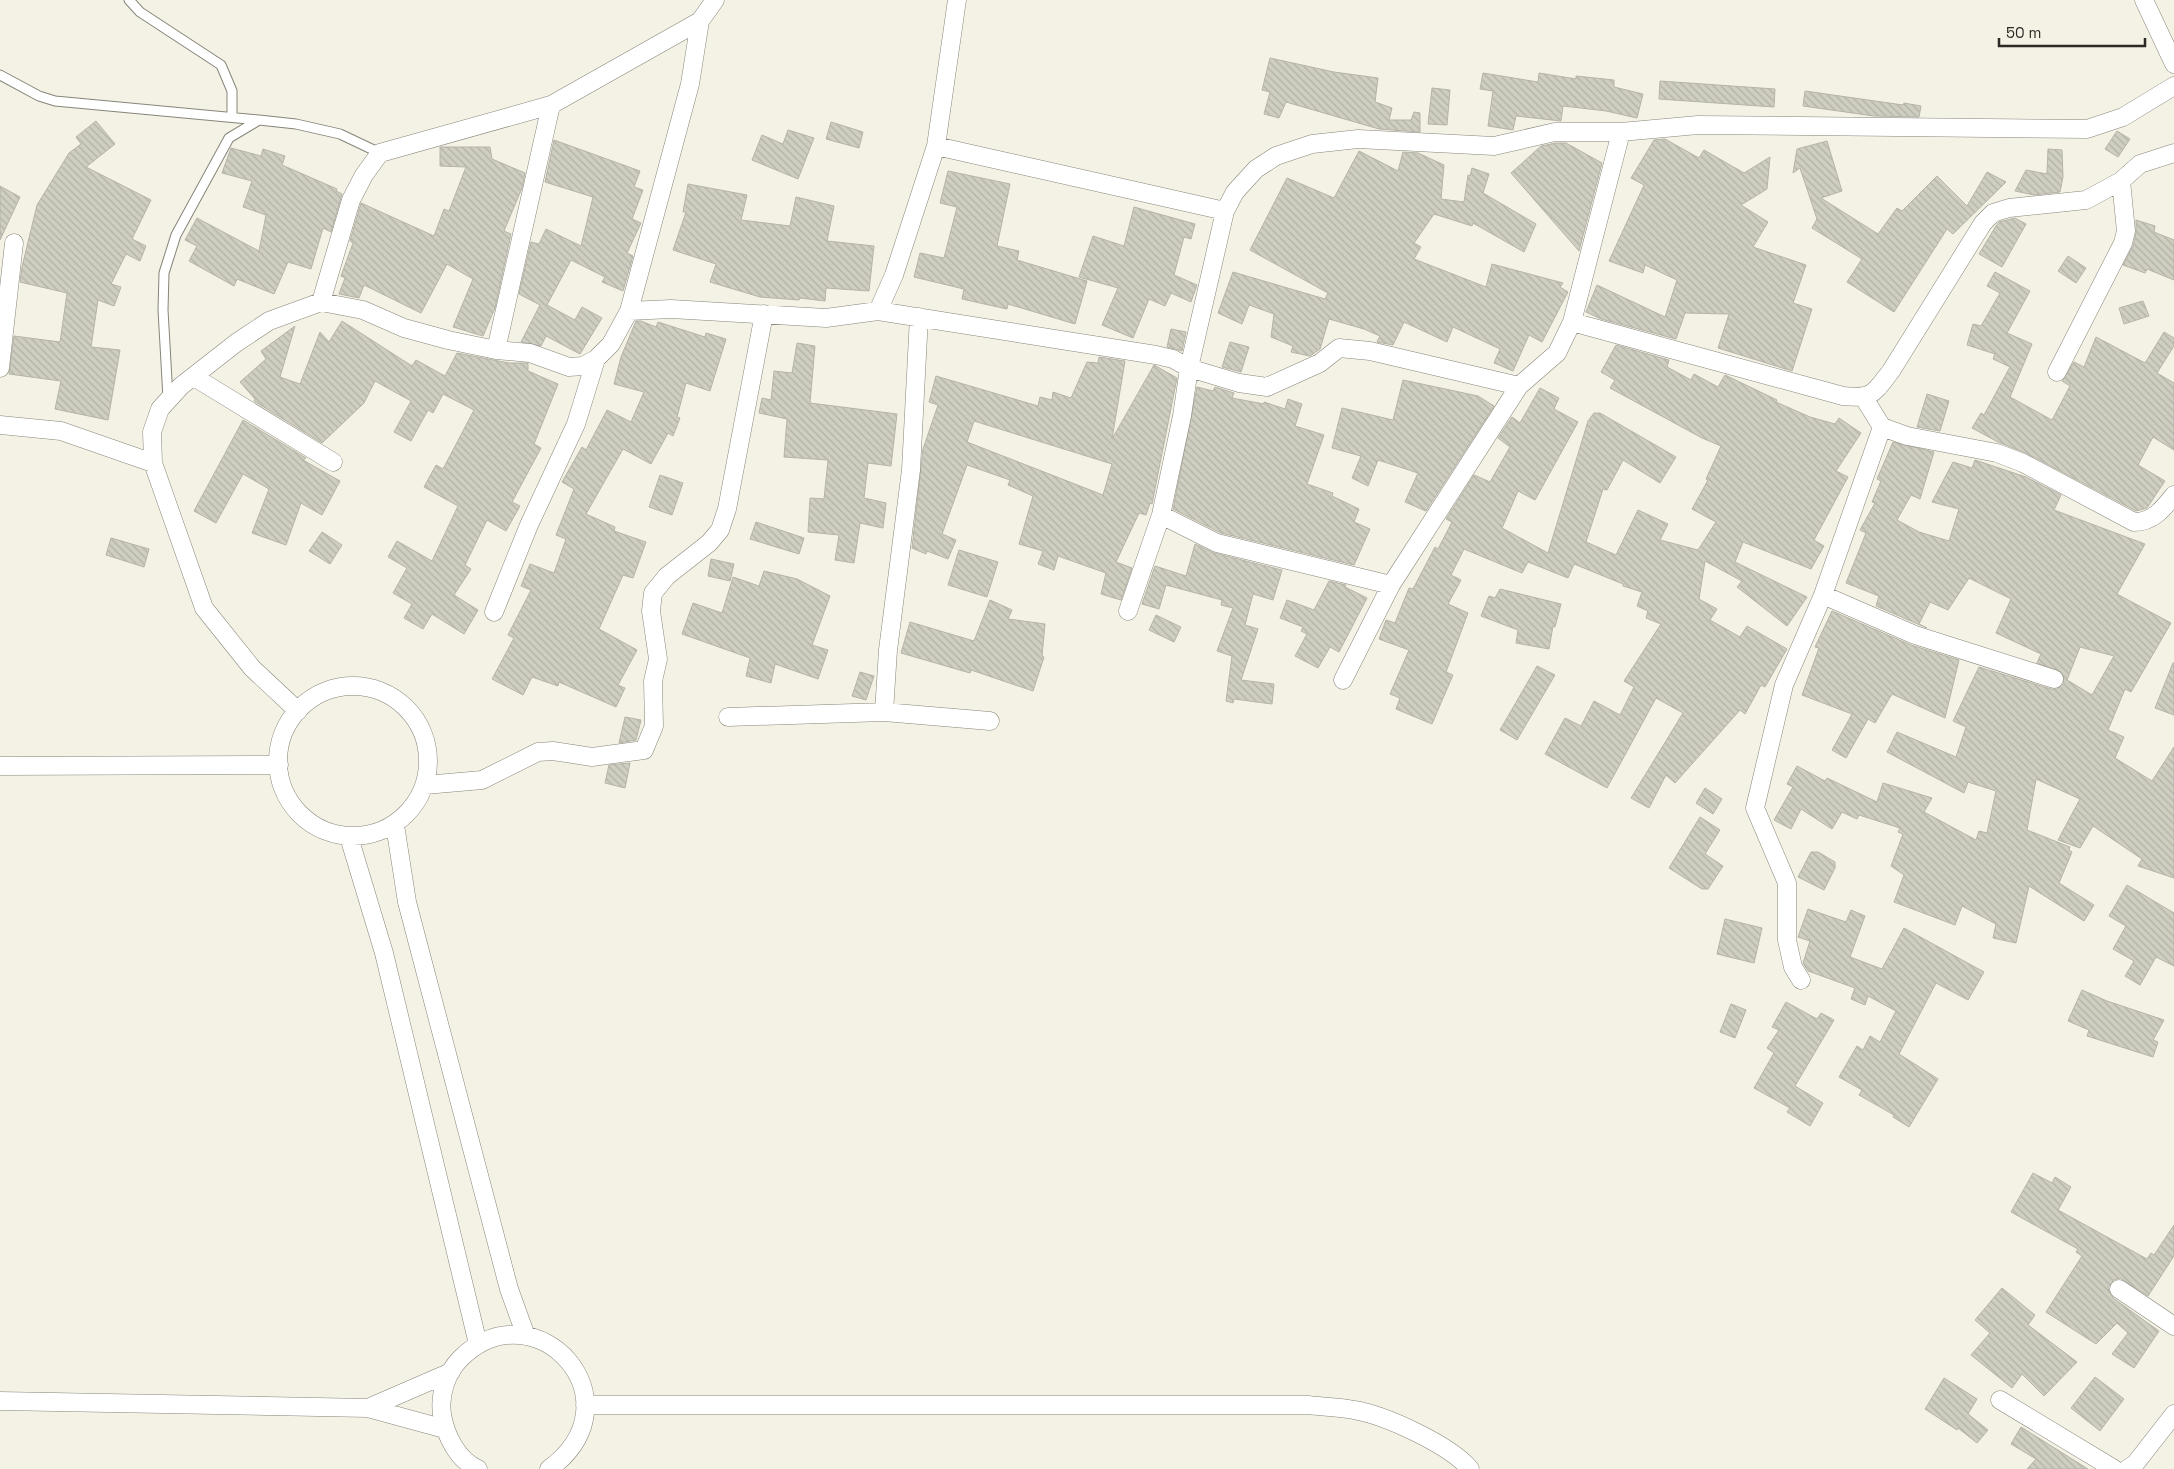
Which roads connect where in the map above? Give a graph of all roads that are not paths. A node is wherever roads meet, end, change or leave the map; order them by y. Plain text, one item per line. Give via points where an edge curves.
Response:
1 (128, 0) edge
2 (715, 0) edge
3 (957, 0) edge
4 (2144, 0) edge
5 (700, 21) junction
6 (2174, 64) edge
7 (0, 75) edge
8 (2174, 86) edge
9 (552, 105) junction
10 (232, 117) junction
11 (259, 120) junction
12 (1621, 132) junction
13 (936, 146) junction
14 (380, 153) junction
15 (2174, 153) edge
16 (2121, 180) junction
17 (1225, 211) junction
18 (14, 243) dead end
19 (321, 302) junction
20 (629, 311) junction
21 (878, 311) junction
22 (764, 314) junction
23 (919, 317) junction
24 (1572, 322) junction
25 (496, 350) junction
26 (596, 359) junction
27 (0, 368) edge
28 (1189, 368) junction
29 (2057, 372) dead end
30 (194, 377) junction
31 (1519, 386) junction
32 (1864, 398) junction
33 (168, 400) junction
34 (0, 424) edge
35 (1882, 427) junction
36 (333, 462) dead end
37 (153, 463) junction
38 (2174, 495) edge
39 (1161, 515) junction
40 (1391, 585) junction
41 (1823, 595) junction
42 (1128, 611) dead end
43 (494, 612) dead end
44 (2054, 679) dead end
45 (1344, 680) dead end
46 (298, 710) junction
47 (884, 712) junction
48 (728, 717) dead end
49 (990, 721) dead end
50 (279, 765) junction
51 (0, 766) edge
52 (426, 785) junction
53 (395, 824) junction
54 (349, 837) junction
55 (1801, 980) dead end
56 (2119, 1289) dead end
57 (2174, 1326) edge
58 (526, 1336) junction
59 (478, 1344) junction
60 (451, 1372) junction
61 (2000, 1400) dead end
62 (0, 1401) edge
63 (585, 1406) junction
64 (368, 1408) junction
65 (2174, 1414) edge
66 (444, 1429) junction
67 (556, 1467) edge
68 (478, 1469) edge
69 (1470, 1469) edge
70 (2114, 1469) edge
71 (2127, 1469) edge

1 - 10 lane via 140,12 221,65 232,92
2 - 5 street
3 - 13 street
4 - 6 street
5 - 9 street
5 - 20 street via 690,84
7 - 10 lane via 55,101
8 - 12 street via 2123,118 2087,129 1698,125
9 - 14 street
9 - 25 street
10 - 11 lane
11 - 14 lane via 340,134
11 - 33 lane via 229,138 176,235 164,273
12 - 17 street via 1555,132 1494,146 1358,139 1312,144 1276,156 1256,169 1235,192
12 - 24 street
13 - 17 street
13 - 21 street via 894,276
14 - 19 street via 364,174 351,200
15 - 16 street via 2140,164
16 - 29 street via 2126,231 2123,243
16 - 32 street via 2086,200 2039,204 1993,213 1983,223 1891,371 1874,392
17 - 28 street
18 - 27 street
19 - 25 street via 363,310 404,328
19 - 30 street via 269,321
20 - 22 street via 671,309
20 - 26 street via 611,344
21 - 22 street via 826,318
21 - 23 street
22 - 52 street via 727,509 720,530 709,543 667,576 653,593 651,611 658,659 653,681 654,726 644,750 592,757 538,752 482,780
23 - 28 street via 1156,354
23 - 47 street via 911,470 888,650
24 - 31 street via 1557,353
24 - 32 street via 1843,396
25 - 26 street via 530,354 569,367 583,366
26 - 43 street via 576,424 528,525
28 - 31 street via 1239,383 1267,387 1320,363 1339,348 1370,351
28 - 39 street
30 - 33 street
30 - 36 street
31 - 40 street
32 - 35 street
33 - 37 street via 160,409 152,432
34 - 37 street via 61,431
35 - 38 street via 1907,436 1997,453 2134,522 2144,522 2161,512
35 - 41 street
37 - 46 street via 204,608 252,668
39 - 40 street via 1217,543
39 - 42 street
40 - 45 street
41 - 44 street via 1914,635
41 - 55 street via 1784,685 1755,808 1787,883 1787,940 1793,967
46 - 50 street via 284,731 278,754
46 - 52 street via 318,695 342,687 367,688 391,696 411,712 424,734 429,759
47 - 48 street
47 - 49 street
50 - 51 street
50 - 54 street via 280,778 289,800 305,819 326,831
52 - 53 street via 414,807
53 - 54 street via 373,834
53 - 58 street via 407,902 509,1289
54 - 59 street via 384,953
56 - 57 street
58 - 59 street via 493,1337
58 - 63 street via 559,1350 574,1368 584,1389
59 - 60 street via 456,1363
60 - 64 street
60 - 66 street via 441,1406
61 - 70 street
62 - 64 street
63 - 67 street via 579,1437
63 - 69 street via 1308,1405 1356,1410 1395,1422 1434,1443
64 - 66 street
65 - 71 street via 2135,1464
66 - 68 street via 456,1451

